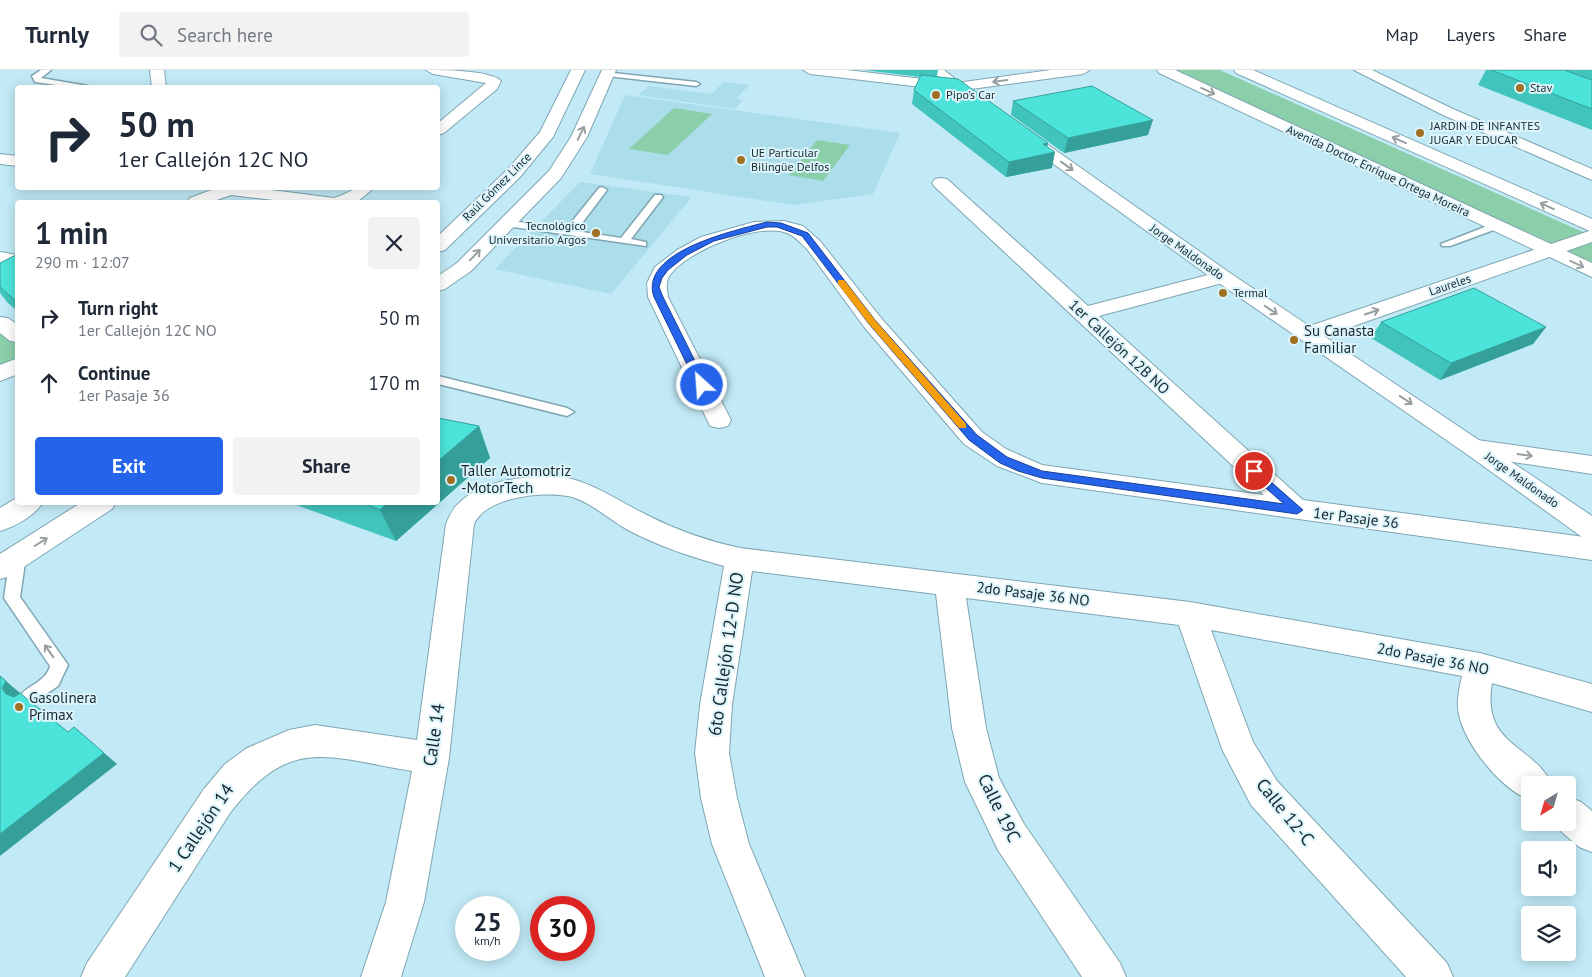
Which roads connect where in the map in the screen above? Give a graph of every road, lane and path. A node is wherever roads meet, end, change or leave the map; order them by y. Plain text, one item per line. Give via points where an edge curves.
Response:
1 (47, 70) edge
2 (157, 70) edge
3 (433, 70) edge
4 (578, 70) edge
5 (810, 70) edge
6 (935, 70) edge
7 (1083, 70) edge
8 (1164, 70) edge
9 (1241, 70) edge
10 (1362, 70) edge
11 (608, 72) edge
12 (696, 84) dead end
13 (76, 85) edge
14 (159, 85) edge
15 (956, 87) junction
16 (988, 110) edge
17 (1013, 127) edge
18 (440, 128) edge
19 (0, 159) edge
20 (15, 161) edge
21 (1592, 174) edge
22 (941, 183) dead end
23 (220, 190) edge
24 (238, 190) edge
25 (362, 190) edge
26 (602, 190) dead end
27 (658, 197) dead end
28 (200, 200) edge
29 (307, 200) edge
30 (346, 200) edge
31 (506, 223) junction
32 (1495, 226) junction
33 (1592, 226) edge
34 (570, 231) junction
35 (1592, 236) edge
36 (624, 240) junction
37 (440, 244) edge
38 (642, 244) dead end
39 (1446, 244) dead end
40 (1548, 250) junction
41 (0, 258) edge
42 (15, 260) edge
43 (1592, 271) edge
44 (1223, 277) junction
45 (440, 284) edge
46 (1083, 314) junction
47 (0, 323) edge
48 (15, 334) edge
49 (1309, 334) junction
50 (15, 366) edge
51 (0, 374) edge
52 (440, 380) edge
53 (567, 412) dead end
54 (719, 420) dead end
55 (1477, 449) junction
56 (1592, 465) edge
57 (484, 500) joint
58 (25, 505) edge
59 (98, 505) edge
60 (1297, 510) junction
61 (0, 521) edge
62 (1592, 530) edge
63 (1592, 549) edge
64 (740, 559) junction
65 (9, 562) edge
66 (949, 584) junction
67 (1190, 614) junction
68 (1480, 666) junction
69 (1592, 698) edge
70 (27, 699) edge
71 (432, 758) junction
72 (1523, 776) edge
73 (1576, 821) edge
74 (1592, 834) edge
75 (101, 977) edge
76 (381, 977) edge
77 (784, 977) edge
78 (1106, 977) edge
79 (1432, 977) edge

1 - 13 lane via 36,76 38,80
2 - 14 street
3 - 18 street via 494,81
4 - 37 street, Raúl Gómez Lince via 547,134 514,173
5 - 15 street
6 - 15 street
7 -> 15 street
8 -> 32 street, Avenida Doctor Enrique Ortega Moreira
33 -> 9 street
10 - 21 street via 1448,112
11 - 12 lane
31 -> 11 street via 555,174 579,137
15 - 16 street
17 -> 44 street, Jorge Maldonado
19 - 20 street
22 - 46 street, 1er Callejón 12B NO
23 - 28 street
24 - 29 street
25 - 30 street
26 - 34 lane
27 - 36 lane
31 - 34 lane
45 -> 31 street via 464,267
32 - 39 lane
32 - 40 street, Avenida Doctor Enrique Ortega Moreira
34 - 36 lane
35 - 40 street, Laureles
36 - 38 lane
40 -> 43 street, Avenida Doctor Enrique Ortega Moreira
49 -> 40 street, Laureles
41 - 42 street
44 - 46 street
44 -> 49 street, Jorge Maldonado
46 - 60 street, 1er Callejón 12B NO
47 - 48 street
49 -> 55 street, Jorge Maldonado
50 - 51 street
52 - 53 lane
54 - 60 street, 1er Pasaje 36 via 655,287 665,268 712,239 778,224 805,235 872,322 973,438 1004,460 1042,474
55 -> 56 street
55 - 62 street, Jorge Maldonado
57 - 64 street, 2do Pasaje 36 NO via 514,489 568,486 596,497 636,522 706,552
57 - 71 street, Calle 14 via 466,511 460,524
58 - 61 street
65 -> 59 street
60 - 63 street, 1er Pasaje 36
64 - 66 street, 2do Pasaje 36 NO
64 - 77 street, 6to Callejón 12-D NO via 716,705 712,753 731,844
70 -> 65 lane via 51,682 58,674 59,665 12,598
66 - 67 street, 2do Pasaje 36 NO
66 - 78 street, Calle 19C via 969,728 983,782 1011,837
67 - 68 street, 2do Pasaje 36 NO
67 - 79 street, Calle 12-C via 1239,749 1264,793
68 - 69 street, 2do Pasaje 36 NO
68 - 72 street via 1474,701 1477,718 1499,756
71 - 75 street, 1 Callejón 14 via 315,740 288,745 259,759 237,776 217,801
71 - 76 street, Calle 14 via 406,902
73 - 74 street

